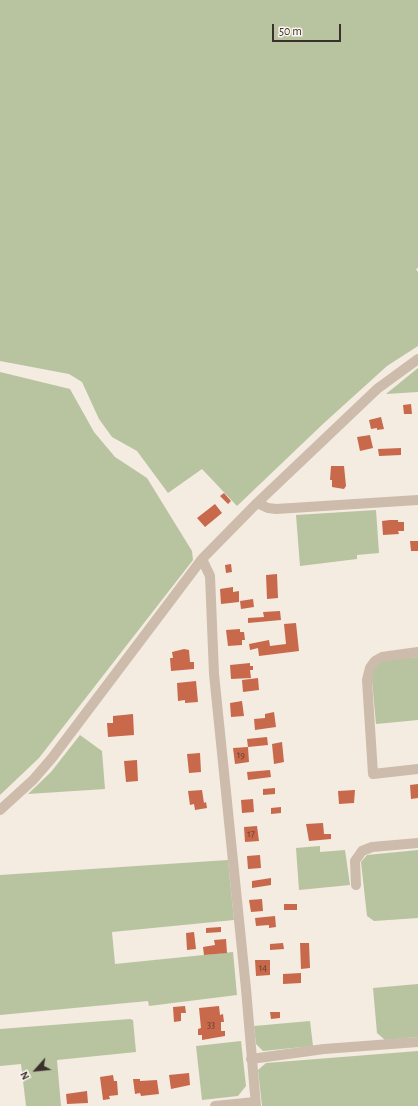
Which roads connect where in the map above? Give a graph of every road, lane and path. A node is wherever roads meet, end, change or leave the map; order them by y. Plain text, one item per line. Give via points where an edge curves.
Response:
1 (418, 359) edge
2 (418, 500) edge
3 (257, 503) junction
4 (202, 559) junction
5 (418, 652) edge
6 (418, 769) edge
7 (0, 810) edge
8 (418, 843) edge
9 (356, 884) dead end
10 (418, 1042) edge
11 (251, 1058) junction
12 (255, 1104) edge
13 (215, 1106) edge

1 - 3 street via 377,389
2 - 3 street via 276,509
3 - 4 street
4 - 7 street via 52,758 33,780
4 - 11 street via 210,576 214,674
5 - 6 street via 382,657 370,668 367,680 372,774
8 - 9 street via 372,847 362,851 355,861
10 - 11 street
11 - 12 street
12 - 13 street

